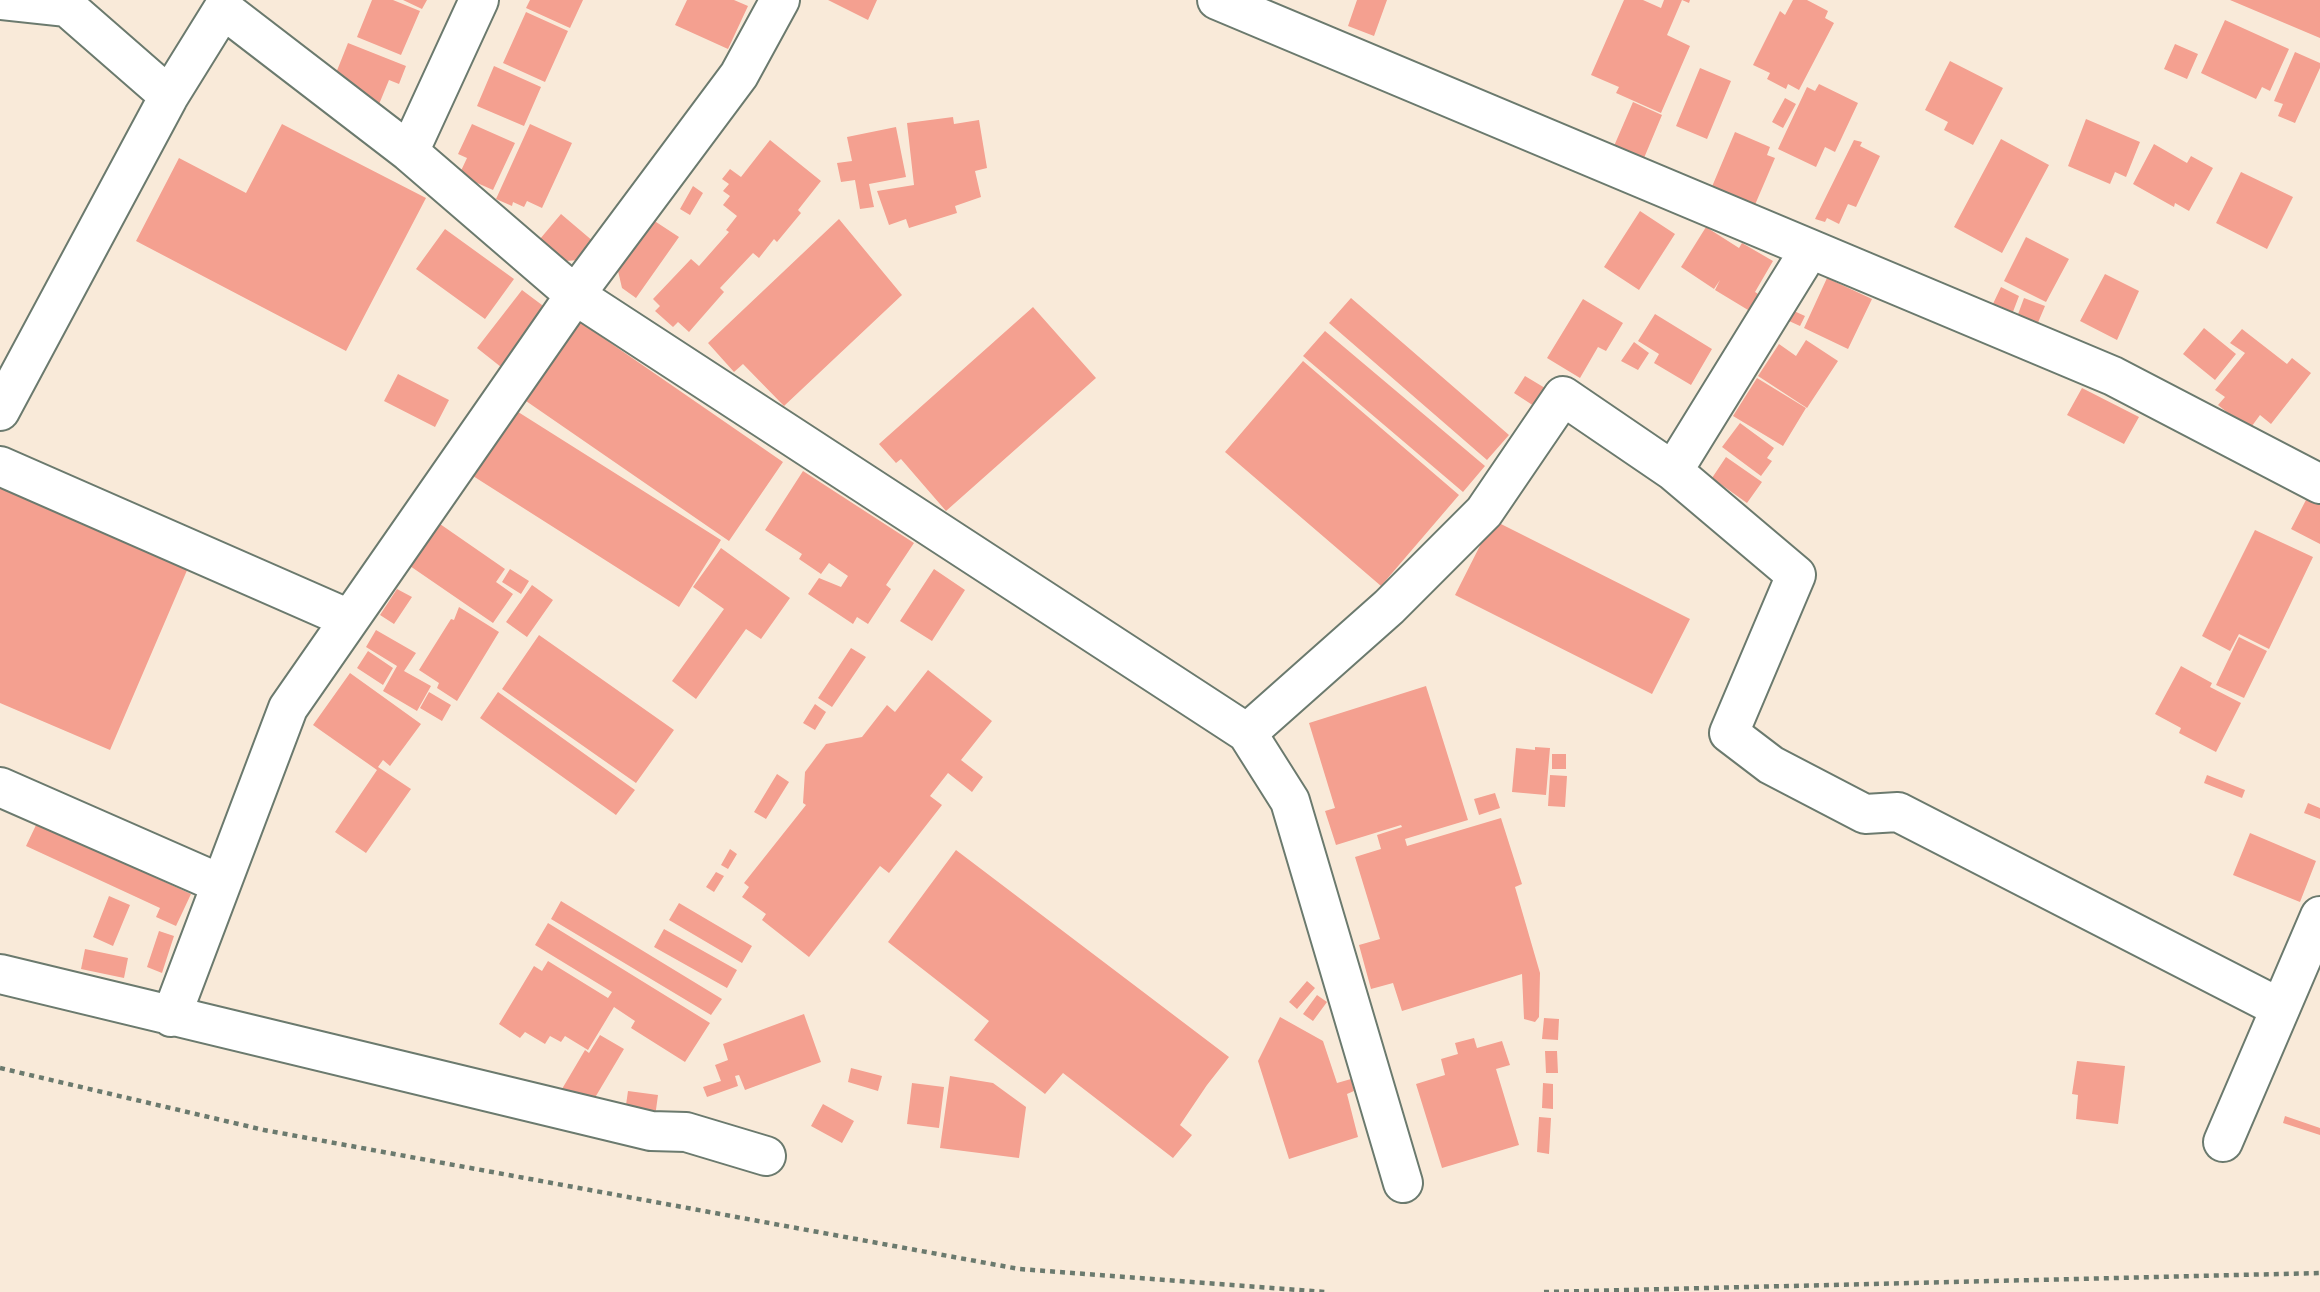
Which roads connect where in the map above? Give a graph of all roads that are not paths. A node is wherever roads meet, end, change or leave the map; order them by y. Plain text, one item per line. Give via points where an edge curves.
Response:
1 (0, 0) edge
2 (479, 0) edge
3 (780, 0) edge
4 (1217, 0) edge
5 (169, 96) junction
6 (409, 152) junction
7 (1810, 248) junction
8 (575, 295) junction
9 (0, 411) edge
10 (0, 466) edge
11 (1673, 471) junction
12 (2320, 485) edge
13 (349, 619) junction
14 (1247, 733) junction
15 (0, 787) edge
16 (221, 884) junction
17 (2320, 916) edge
18 (0, 974) edge
19 (2280, 1008) junction
20 (171, 1017) junction
21 (2223, 1142) dead end
22 (766, 1156) dead end
23 (1403, 1183) dead end

1 - 5 street via 67,7
2 - 6 street
3 - 8 street via 739,75
4 - 7 street
5 - 6 street via 223,9
5 - 9 street
6 - 8 street
7 - 11 street
7 - 12 street via 2113,376
8 - 13 street
8 - 14 street
10 - 13 street
11 - 14 street via 1563,396 1484,512 1389,607
11 - 19 street via 1796,575 1729,733 1771,765 1865,814 1898,812
13 - 16 street via 288,708
14 - 23 street via 1290,802
15 - 16 street
16 - 20 street
17 - 19 street
18 - 20 street
19 - 21 street
20 - 22 street via 651,1131 686,1132

